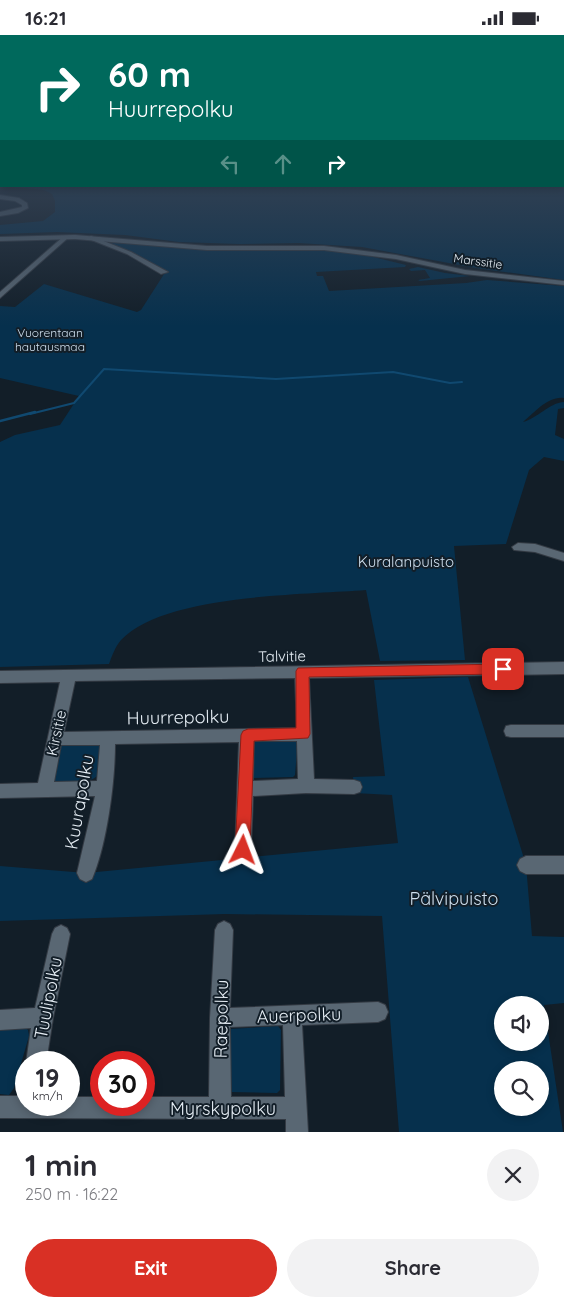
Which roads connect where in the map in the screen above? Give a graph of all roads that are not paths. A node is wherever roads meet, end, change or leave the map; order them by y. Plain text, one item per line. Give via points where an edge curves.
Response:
1 (66, 237) junction
2 (92, 238) junction
3 (0, 239) edge
4 (164, 272) dead end
5 (564, 283) edge
6 (0, 296) edge
7 (518, 547) dead end
8 (564, 557) edge
9 (564, 668) edge
10 (302, 671) junction
11 (69, 675) junction
12 (0, 677) edge
13 (511, 731) dead end
14 (564, 731) edge
15 (303, 734) junction
16 (248, 735) junction
17 (108, 737) junction
18 (54, 739) junction
19 (306, 786) junction
20 (354, 787) dead end
21 (104, 788) junction
22 (246, 789) junction
23 (0, 791) edge
24 (44, 791) junction
25 (243, 850) dead end
26 (526, 865) dead end
27 (564, 865) edge
28 (86, 873) dead end
29 (224, 930) dead end
30 (61, 934) dead end
31 (378, 1012) dead end
32 (292, 1015) junction
33 (43, 1018) junction
34 (220, 1018) junction
35 (0, 1020) edge
36 (38, 1051) edge
37 (15, 1106) edge
38 (0, 1107) edge
39 (80, 1107) edge
40 (296, 1107) junction
41 (220, 1108) junction
42 (297, 1132) edge

1 - 2 street, Marssitie
1 - 3 street, Marssitie
1 - 6 street
2 - 4 street
2 - 5 street, Marssitie via 207,248 347,250 465,272
7 - 8 street via 535,548
9 - 10 street, Talvitie
10 - 11 street, Talvitie
10 - 15 street
11 - 12 street, Talvitie
11 - 18 street, Kirsitie
13 - 14 street
15 - 16 street, Huurrepolku
15 - 19 street
16 - 17 street, Huurrepolku
16 - 22 street
17 - 18 street, Huurrepolku
17 - 21 street, Kuurapolku
18 - 24 street, Kirsitie
19 - 20 street
19 - 22 street
21 - 24 street
21 - 28 street, Kuurapolku
22 - 25 street
23 - 24 street
26 - 27 street
29 - 34 street, Raepolku
30 - 33 street, Tuulipolku
31 - 32 street, Auerpolku
32 - 34 street, Auerpolku
32 - 40 street
33 - 35 street
33 - 36 street, Tuulipolku
34 - 41 street, Raepolku
37 - 38 street, Myrskypolku
39 - 41 street, Myrskypolku
40 - 41 street, Myrskypolku
40 - 42 street

